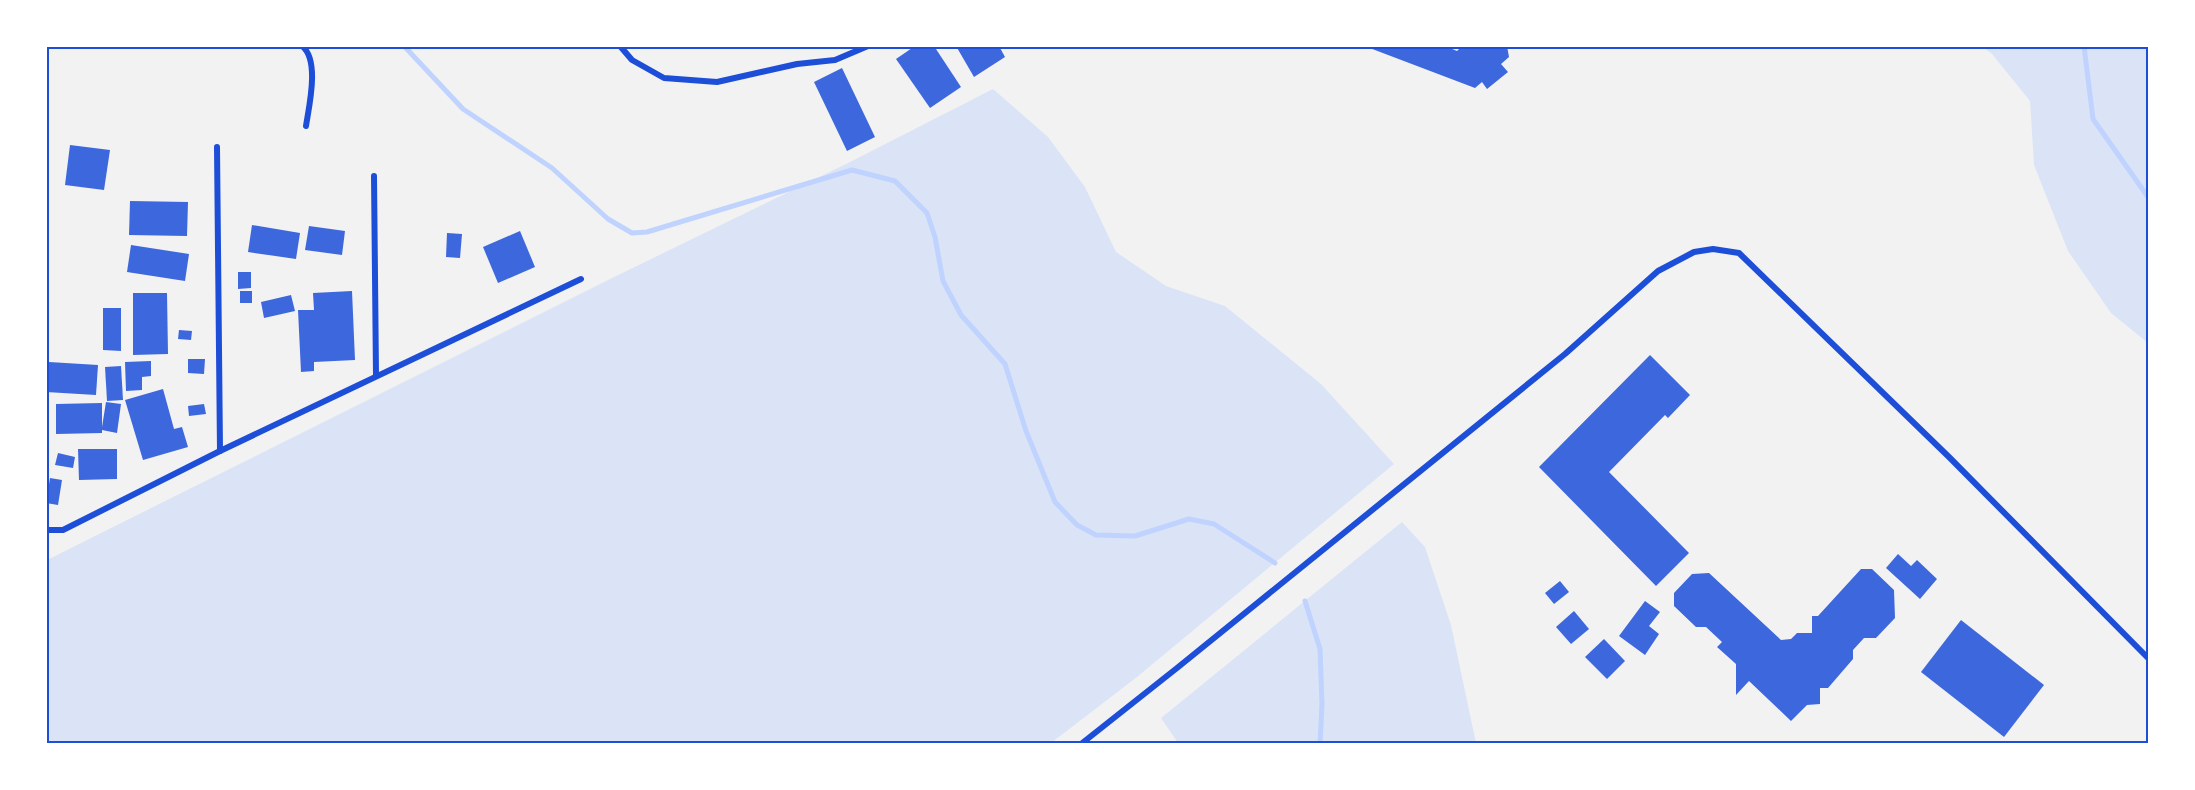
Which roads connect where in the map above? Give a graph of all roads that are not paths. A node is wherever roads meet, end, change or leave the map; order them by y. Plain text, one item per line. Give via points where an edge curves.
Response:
1 (302, 46) edge
2 (620, 46) edge
3 (868, 46) edge
4 (306, 126) dead end
5 (217, 147) dead end
6 (374, 176) dead end
7 (581, 279) dead end
8 (376, 376) junction
9 (220, 451) junction
10 (46, 530) edge
11 (2148, 658) edge
12 (1081, 744) edge

1 - 4 street via 312,68
2 - 3 street via 632,60 664,78 717,82 797,64 835,60
5 - 9 street
6 - 8 street
7 - 8 street
8 - 9 street
9 - 10 street via 63,530
11 - 12 street via 1739,253 1713,249 1694,252 1658,271 1565,354

